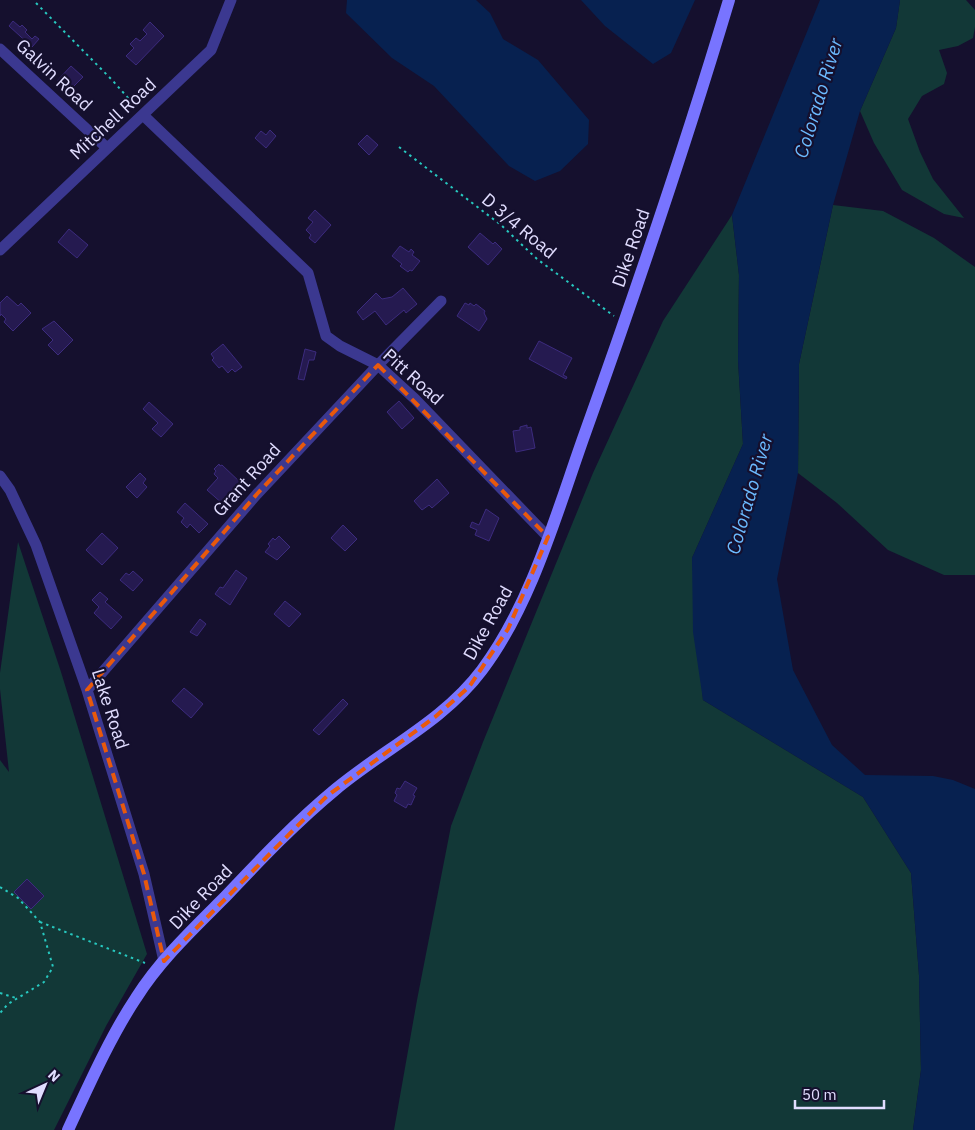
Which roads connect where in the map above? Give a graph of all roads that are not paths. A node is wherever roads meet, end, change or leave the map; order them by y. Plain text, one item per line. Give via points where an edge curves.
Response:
1 (231, 0) edge
2 (730, 0) edge
3 (0, 48) edge
4 (142, 114) junction
5 (107, 148) junction
6 (0, 250) edge
7 (441, 301) dead end
8 (378, 365) junction
9 (0, 476) edge
10 (548, 538) junction
11 (87, 690) junction
12 (161, 965) junction
13 (68, 1130) edge

1 - 4 street, Mitchell Road via 211,50
2 - 10 street, Dike Road via 692,124
3 - 5 street, Galvin Road
4 - 5 street, Mitchell Road
4 - 8 street, Pitt Road via 308,273 326,336
5 - 6 street, Mitchell Road
7 - 8 street, Grant Road
8 - 10 street, Pitt Road via 415,399
8 - 11 street, Grant Road via 257,494
9 - 11 street, Lake Road via 36,545
10 - 12 street, Dike Road via 508,629 469,687 435,717 327,796 278,841
11 - 12 street, Lake Road via 144,874
12 - 13 street, Dike Road via 122,1021

